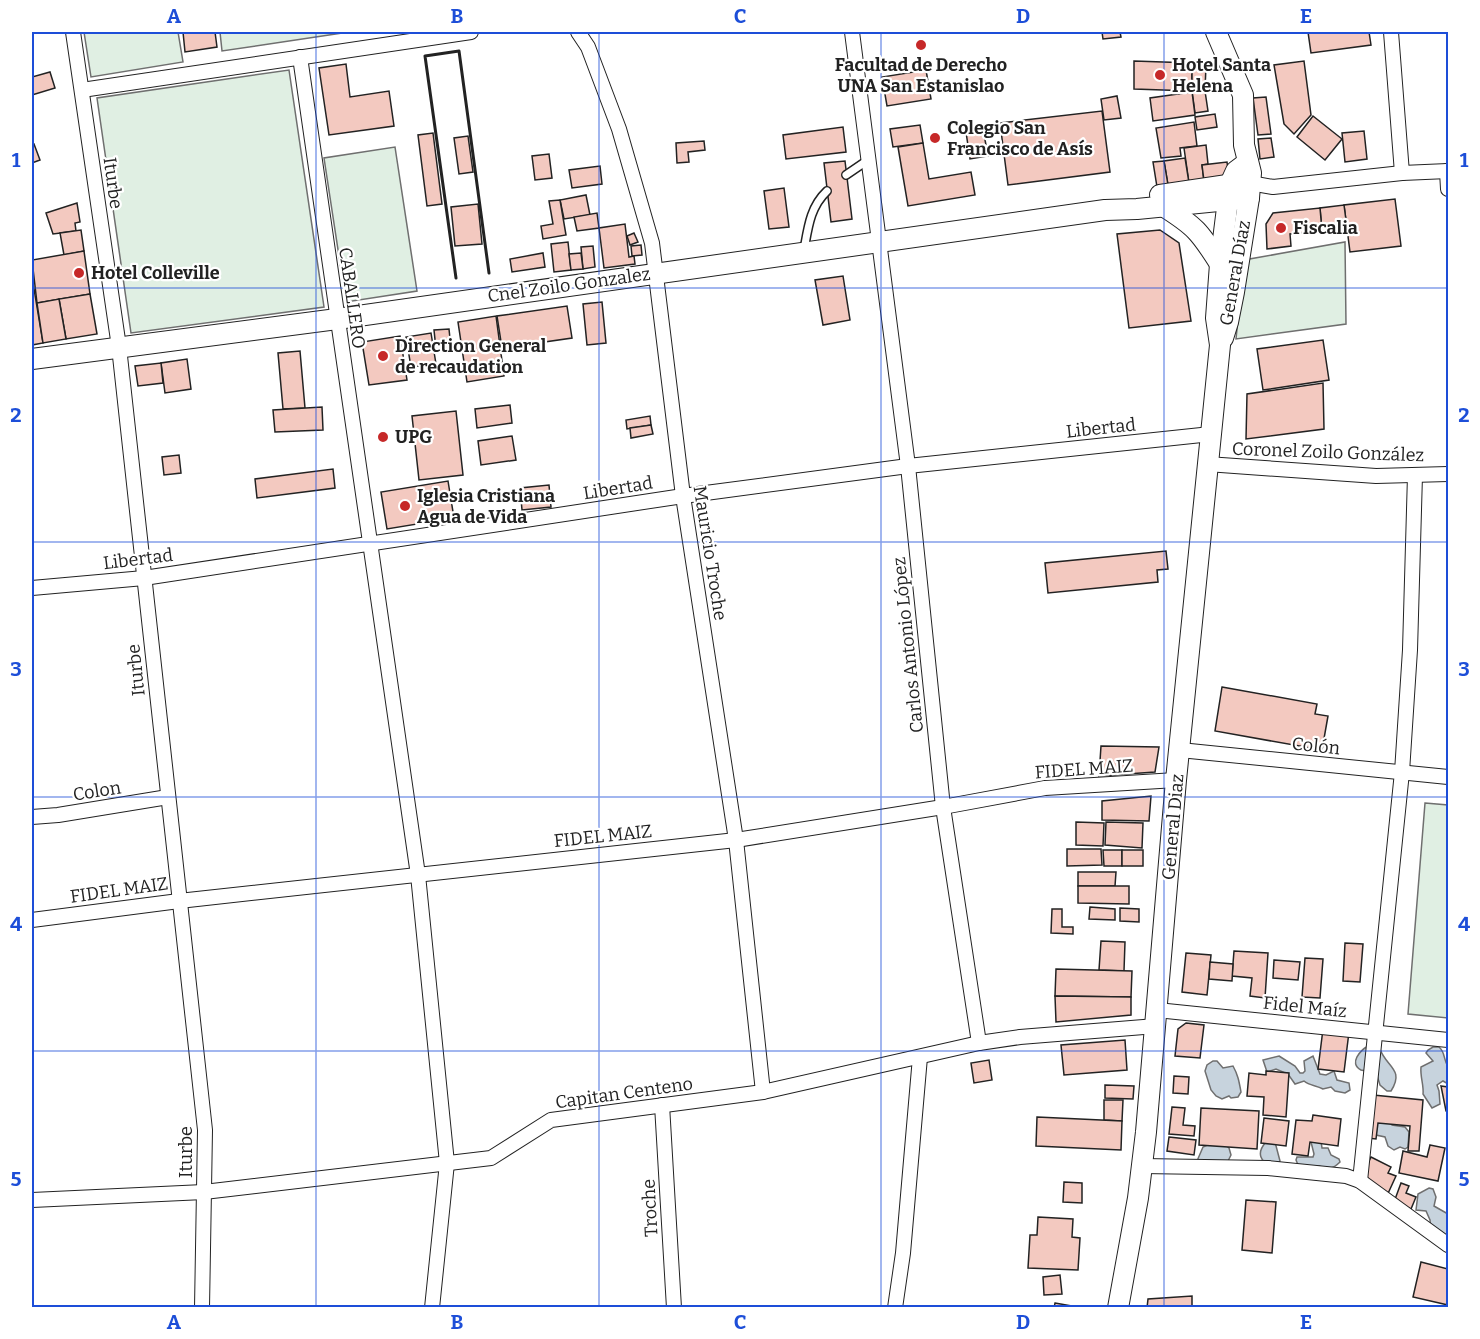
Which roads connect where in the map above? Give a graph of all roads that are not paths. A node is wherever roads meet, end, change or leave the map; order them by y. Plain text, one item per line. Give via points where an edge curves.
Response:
1 (73, 32) edge
2 (471, 32) edge
3 (578, 32) edge
4 (852, 32) edge
5 (1216, 32) edge
6 (1391, 32) edge
7 (300, 57) junction
8 (82, 90) junction
9 (868, 160) junction
10 (1248, 162) junction
11 (1448, 171) edge
12 (1402, 173) junction
13 (846, 175) dead end
14 (1449, 189) edge
15 (1250, 190) junction
16 (827, 191) dead end
17 (1229, 192) junction
18 (1163, 206) junction
19 (1105, 210) junction
20 (879, 242) junction
21 (803, 253) junction
22 (1220, 264) junction
23 (656, 273) junction
24 (337, 319) junction
25 (1220, 345) junction
26 (119, 347) junction
27 (32, 359) edge
28 (1211, 434) junction
29 (1206, 464) junction
30 (908, 466) junction
31 (1449, 474) edge
32 (1415, 475) junction
33 (683, 496) junction
34 (370, 543) junction
35 (144, 578) junction
36 (32, 588) edge
37 (1180, 750) junction
38 (1402, 772) junction
39 (1449, 777) edge
40 (1176, 780) junction
41 (168, 797) junction
42 (943, 807) junction
43 (32, 817) edge
44 (736, 840) junction
45 (418, 875) junction
46 (179, 901) junction
47 (32, 920) edge
48 (1156, 1018) junction
49 (1375, 1033) junction
50 (1449, 1040) edge
51 (979, 1043) junction
52 (920, 1057) junction
53 (763, 1092) junction
54 (662, 1105) junction
55 (447, 1163) junction
56 (1142, 1166) junction
57 (1360, 1181) junction
58 (204, 1192) junction
59 (32, 1200) edge
60 (1448, 1245) edge
61 (202, 1308) edge
62 (432, 1308) edge
63 (674, 1308) edge
64 (896, 1308) edge
65 (1118, 1308) edge

1 - 8 street, Iturbe
2 - 7 street
3 - 23 street, Mauricio Troche via 588,47 619,129 652,243
4 - 9 street, Carlos Antonio López
5 - 10 main road via 1243,95
6 - 12 street
7 - 8 street
7 - 24 street, CABALLERO
8 - 26 street, Iturbe
9 - 13 lane
9 - 20 street, Carlos Antonio López
10 - 15 main road
10 - 17 main road via 1236,171
11 - 12 street
11 - 14 street
12 - 15 street
15 - 17 main road, Cnel Zoilo Gonzalez
15 - 25 main road, General Díaz via 1228,322
16 - 21 lane via 811,214
17 - 18 main road, Cnel Zoilo Gonzalez
17 - 19 main road, Cnel Zoilo Gonzalez via 1136,199
17 - 22 main road, General Díaz
18 - 19 main road, Cnel Zoilo Gonzalez
18 - 22 main road via 1200,233
19 - 20 main road, Cnel Zoilo Gonzalez
20 - 21 main road, Cnel Zoilo Gonzalez
20 - 30 street, Carlos Antonio López
21 - 23 main road, Cnel Zoilo Gonzalez
22 - 25 main road, General Díaz via 1216,318
23 - 24 main road, Cnel Zoilo Gonzalez
23 - 33 street, Mauricio Troche
24 - 26 main road, Cnel Zoilo Gonzalez
24 - 34 street, CABALLERO
25 - 28 main road, General Diaz
26 - 27 main road, Cnel Zoilo Gonzalez
26 - 35 street, Iturbe
28 - 29 main road, General Diaz
28 - 30 street, Libertad
29 - 32 street, Coronel Zoilo González via 1376,476
29 - 37 main road, General Diaz
30 - 33 street, Libertad
30 - 42 street, Carlos Antonio López
31 - 32 street, Coronel Zoilo González
32 - 38 street
33 - 34 street, Libertad
33 - 44 street, Mauricio Troche
34 - 35 street, Libertad
34 - 45 street, CABALLERO
35 - 36 street, Libertad
35 - 41 street, Iturbe
37 - 38 street, Colón
37 - 40 main road, General Diaz
38 - 39 street, Colón
38 - 49 street
40 - 42 street, FIDEL MAIZ via 1046,788
40 - 48 main road, General Diaz
41 - 43 street, Colon
41 - 46 street, Iturbe
42 - 44 street, FIDEL MAIZ
42 - 51 street, Carlos Antonio López
44 - 45 street, FIDEL MAIZ
44 - 53 street, Mauricio Troche
45 - 46 street, FIDEL MAIZ
45 - 55 street, CABALLERO
46 - 47 street, FIDEL MAIZ
46 - 58 street, Iturbe via 205,1131
48 - 49 street, Fidel Maíz
48 - 51 street, Capitan Centeno
48 - 56 main road, General Diaz
49 - 50 street, Fidel Maíz
49 - 57 street
51 - 52 street, Capitan Centeno
52 - 53 street, Capitan Centeno
52 - 64 street
53 - 54 street, Capitan Centeno
54 - 55 street, Capitan Centeno via 551,1120 491,1158
54 - 63 street, Troche
55 - 58 street, Capitan Centeno
55 - 62 street, CABALLERO
56 - 57 street via 1268,1168
56 - 65 main road, General Diaz
57 - 60 street
58 - 59 street, Capitan Centeno
58 - 61 street, Iturbe

